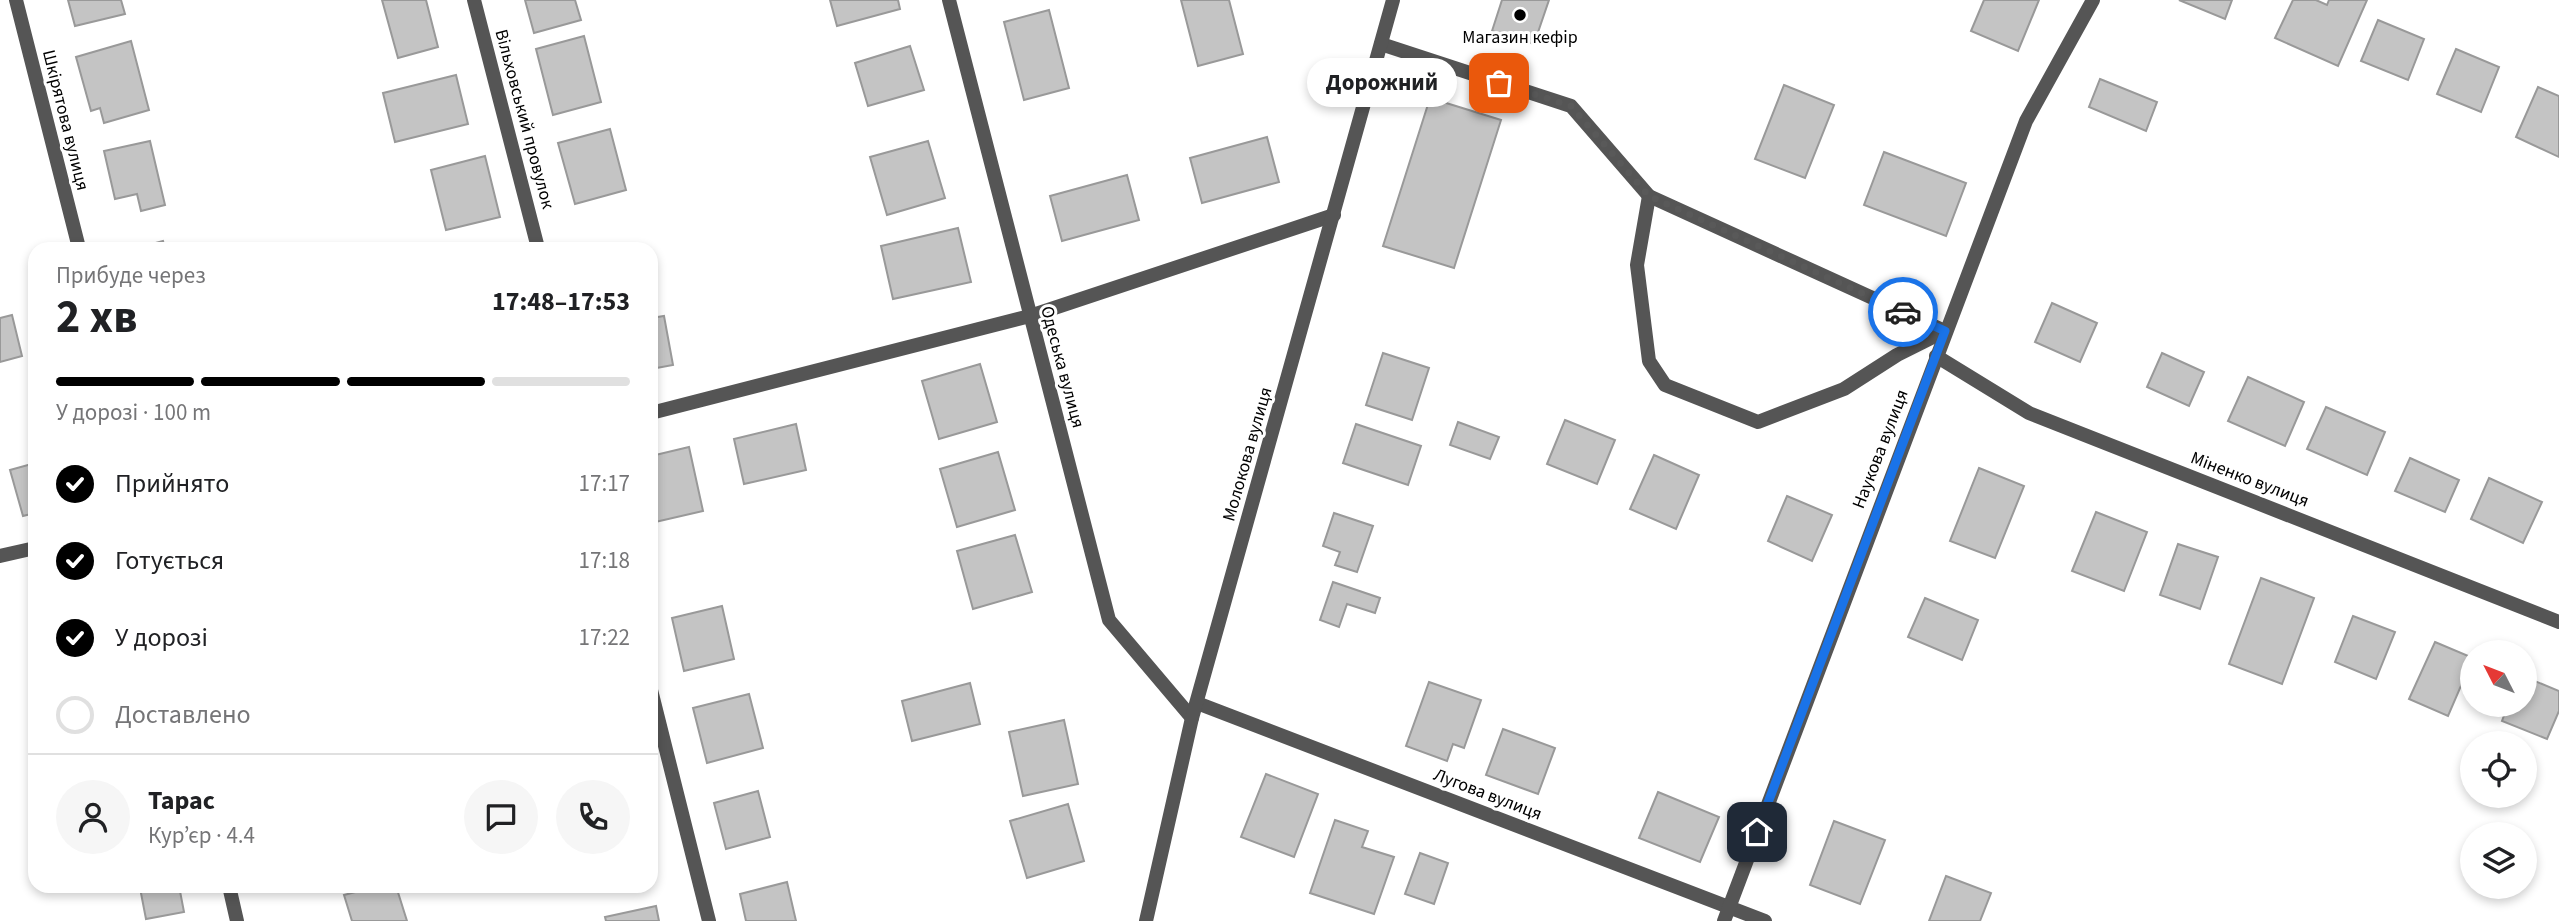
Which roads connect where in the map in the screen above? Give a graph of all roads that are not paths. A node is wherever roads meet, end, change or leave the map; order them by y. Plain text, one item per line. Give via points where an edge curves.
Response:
1 (16, 0) edge
2 (474, 0) edge
3 (949, 0) edge
4 (1393, 0) edge
5 (2093, 0) edge
6 (1381, 44) junction
7 (1649, 196) junction
8 (1334, 215) junction
9 (77, 242) edge
10 (536, 242) edge
11 (1030, 316) junction
12 (1945, 331) junction
13 (1936, 356) junction
14 (658, 411) edge
15 (28, 550) edge
16 (0, 556) edge
17 (2559, 621) edge
18 (1197, 703) junction
19 (658, 718) edge
20 (1192, 718) junction
21 (231, 893) edge
22 (1726, 914) edge
23 (237, 921) edge
24 (709, 921) edge
25 (1146, 921) edge
26 (1765, 921) edge

1 - 9 street, Шкірятова вулиця
2 - 10 street, Вільховський провулок
3 - 11 street, Одеська вулиця
4 - 6 street, Молокова вулиця
5 - 12 street, Наукова вулиця via 2026,121
6 - 7 street via 1571,106
6 - 8 street, Молокова вулиця
7 - 12 street
7 - 12 street via 1637,265 1649,362 1665,385 1758,422 1844,389
8 - 11 street
8 - 18 street, Молокова вулиця
11 - 14 street
11 - 20 street, Одеська вулиця via 1109,620
12 - 13 street, Наукова вулиця
13 - 17 street, Міненко вулиця via 2029,413
13 - 22 street, Наукова вулиця
15 - 16 street
18 - 20 street, Молокова вулиця
18 - 22 street, Лугова вулиця
19 - 24 street
20 - 25 street, Молокова вулиця
21 - 23 street
22 - 26 street, Лугова вулиця

